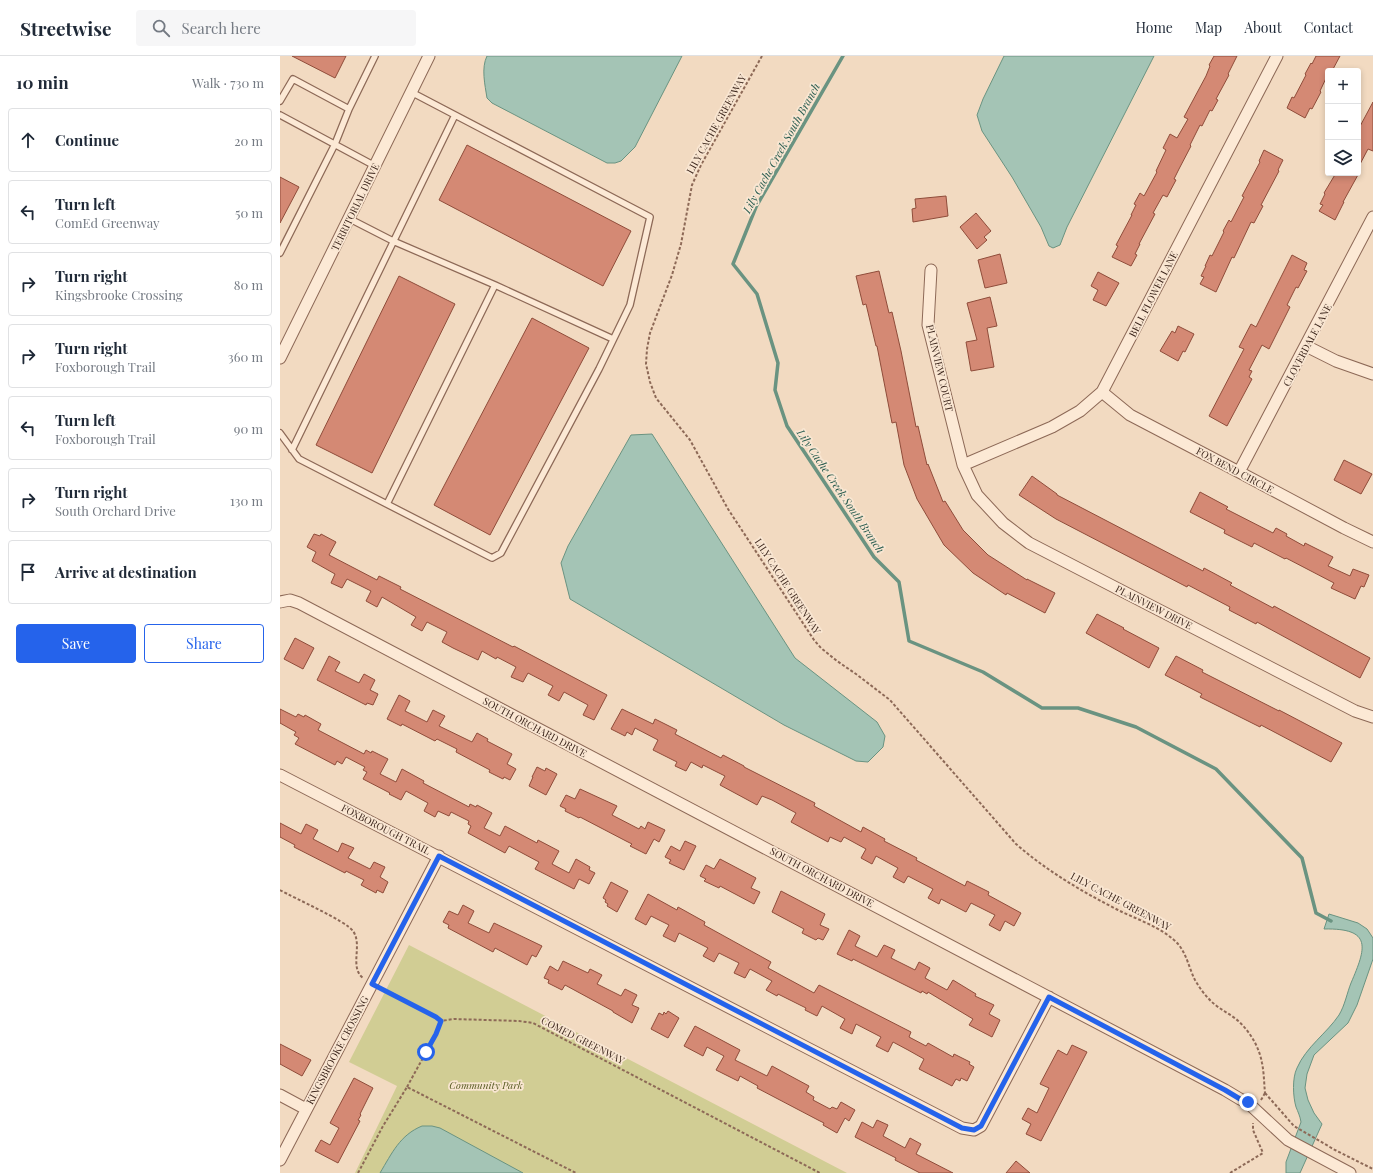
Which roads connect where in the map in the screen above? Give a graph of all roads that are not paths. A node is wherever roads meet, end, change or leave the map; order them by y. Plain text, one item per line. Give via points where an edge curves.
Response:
1 (375, 56) edge
2 (429, 56) edge
3 (1277, 56) edge
4 (411, 92) junction
5 (280, 101) edge
6 (349, 109) junction
7 (280, 115) edge
8 (456, 115) junction
9 (336, 144) junction
10 (375, 166) junction
11 (1373, 217) edge
12 (350, 219) junction
13 (393, 241) junction
14 (280, 253) edge
15 (931, 270) dead end
16 (495, 285) junction
17 (613, 340) junction
18 (1306, 346) junction
19 (280, 358) edge
20 (1373, 374) edge
21 (1102, 392) junction
22 (280, 433) edge
23 (292, 450) junction
24 (963, 465) junction
25 (1239, 472) junction
26 (387, 504) junction
27 (1373, 542) edge
28 (281, 601) edge
29 (1373, 717) edge
30 (280, 774) edge
31 (439, 856) junction
32 (1049, 997) junction
33 (280, 1095) edge
34 (306, 1109) junction
35 (280, 1160) edge
36 (1350, 1173) edge

1 - 6 lane
2 - 4 street, TERRITORIAL DRIVE
3 - 21 street, BELL FLOWER LANE
4 - 8 lane
4 - 10 street, TERRITORIAL DRIVE
5 - 6 lane via 293,79
6 - 9 lane
7 - 9 lane
8 - 13 lane
8 - 17 lane via 650,217 630,305
9 - 10 lane
9 - 14 lane
10 - 12 street, TERRITORIAL DRIVE
11 - 18 street, CLOVERDALE LANE
12 - 13 lane
12 - 19 street, TERRITORIAL DRIVE
13 - 16 lane
13 - 23 lane
15 - 24 street, PLAINVIEW COURT via 928,325
16 - 17 lane
16 - 26 lane
17 - 26 lane via 501,553 492,558
18 - 20 street via 1336,361
18 - 25 street, CLOVERDALE LANE
21 - 24 street, BELL FLOWER LANE via 1080,411 1052,427
21 - 25 street, FOX BEND CIRCLE via 1130,415
22 - 23 lane
23 - 26 lane via 299,459
24 - 29 street, PLAINVIEW DRIVE via 977,495 1003,523 1029,543 1355,711
25 - 27 street, FOX BEND CIRCLE
28 - 32 street, SOUTH ORCHARD DRIVE via 299,603
30 - 31 street, FOXBOROUGH TRAIL
31 - 32 street, FOXBOROUGH TRAIL via 968,1130 978,1129 986,1118
31 - 34 street, KINGSBROOKE CROSSING
32 - 36 street, SOUTH ORCHARD DRIVE via 1248,1102 1288,1140
33 - 34 street
34 - 35 street, KINGSBROOKE CROSSING

